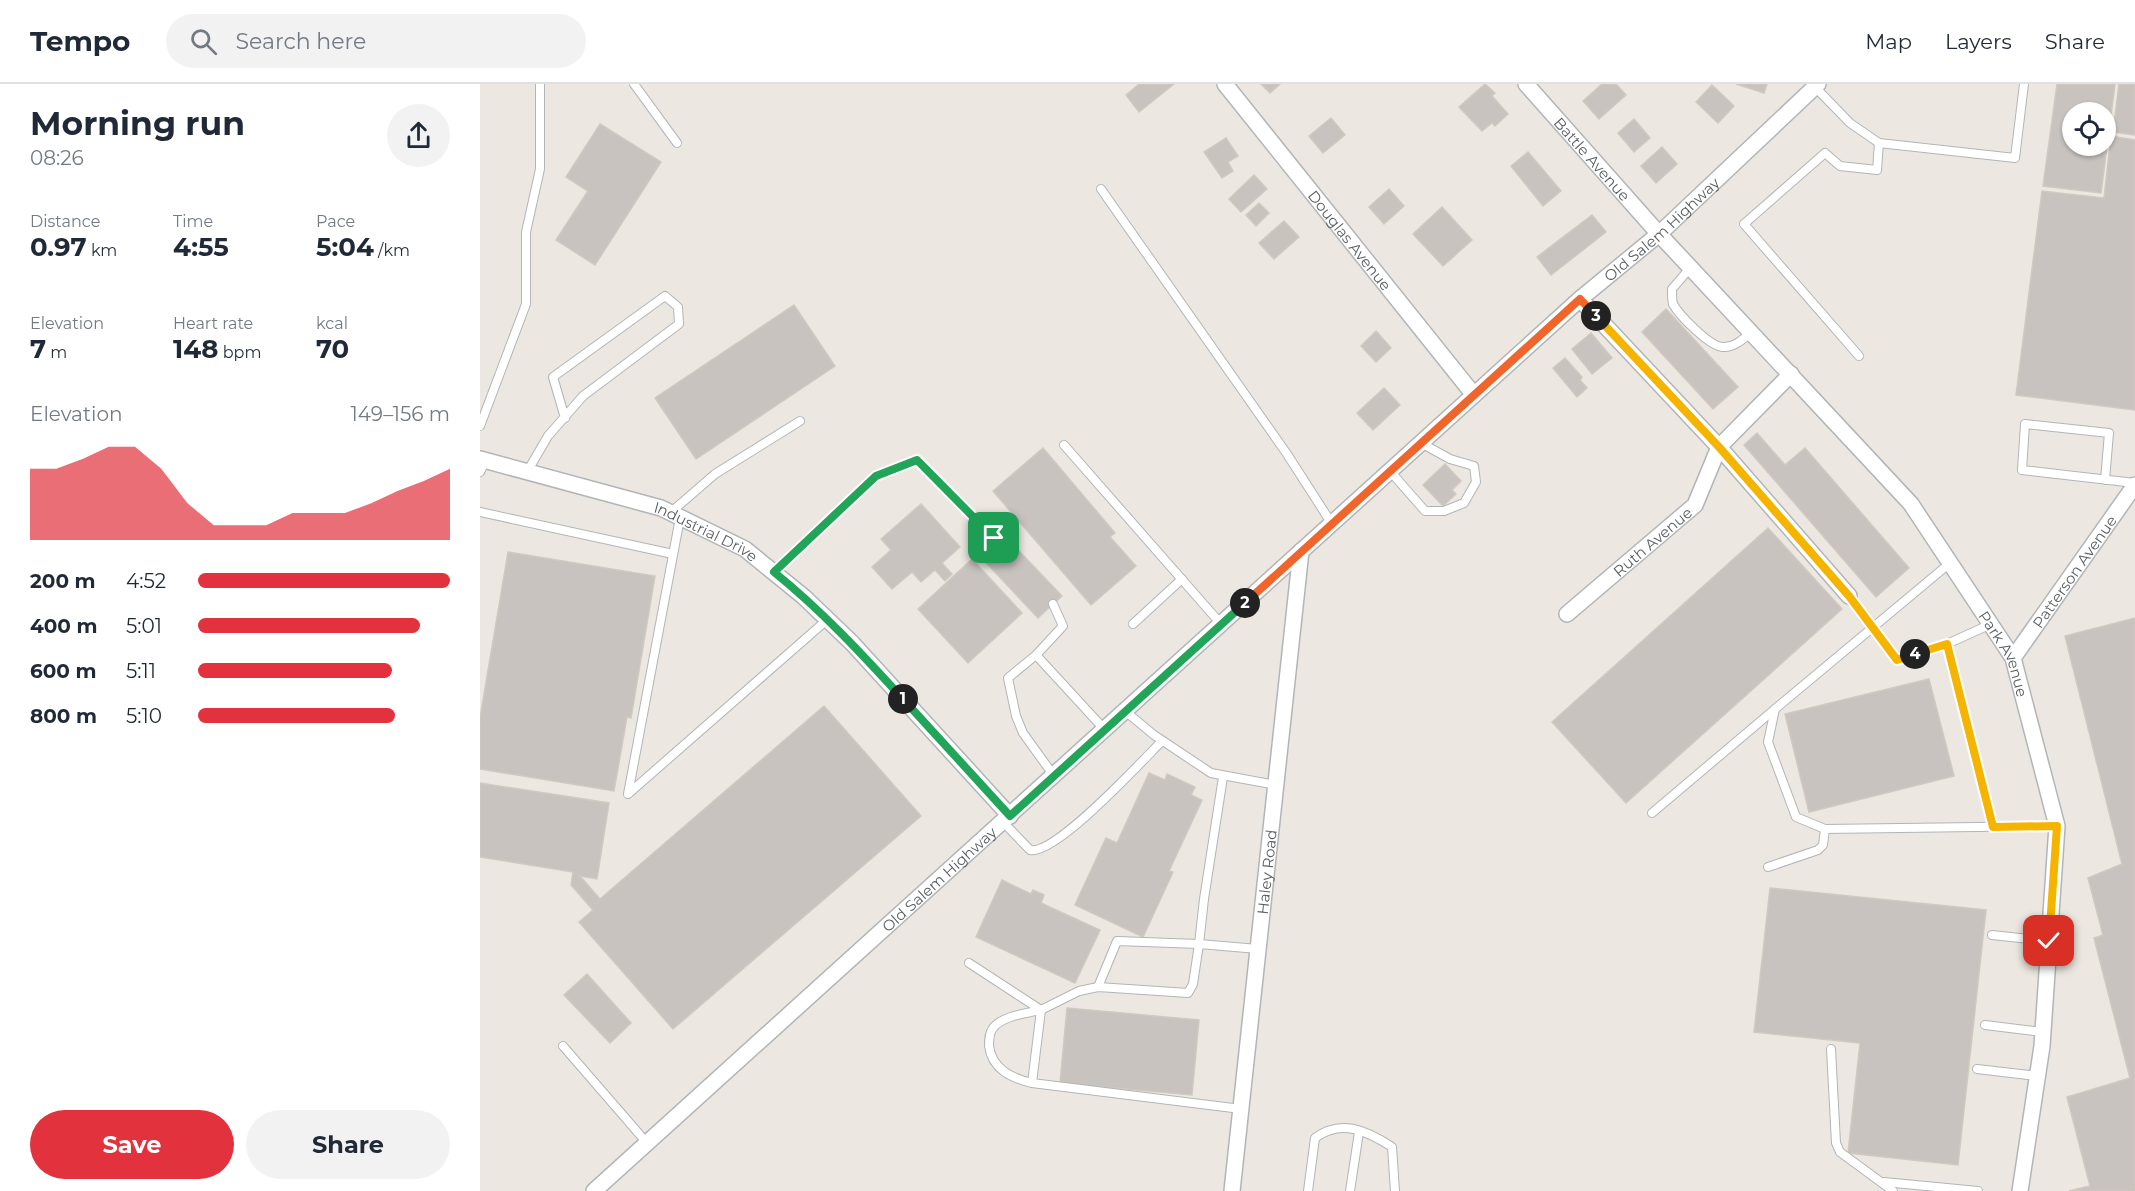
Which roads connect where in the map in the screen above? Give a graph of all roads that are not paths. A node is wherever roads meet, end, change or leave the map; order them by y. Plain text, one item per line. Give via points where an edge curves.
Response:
1 (540, 84) edge
2 (634, 84) edge
3 (1225, 84) edge
4 (1526, 84) edge
5 (2024, 84) edge
6 (1815, 85) edge
7 (677, 143) dead end
8 (1879, 143) junction
9 (1101, 189) dead end
10 (1659, 234) junction
11 (1691, 267) junction
12 (1580, 299) junction
13 (1752, 332) junction
14 (1859, 356) dead end
15 (1791, 374) junction
16 (1474, 395) junction
17 (565, 418) junction
18 (800, 421) dead end
19 (480, 426) edge
20 (1421, 443) junction
21 (1064, 445) dead end
22 (1719, 447) junction
23 (482, 464) edge
24 (1390, 471) junction
25 (527, 472) junction
26 (2105, 480) junction
27 (2135, 484) edge
28 (480, 512) edge
29 (675, 515) junction
30 (1332, 524) junction
31 (994, 538) dead end
32 (1301, 551) junction
33 (673, 554) junction
34 (1950, 563) junction
35 (774, 572) junction
36 (1182, 579) junction
37 (1849, 596) joint
38 (1053, 604) dead end
39 (1567, 614) dead end
40 (828, 619) junction
41 (1133, 624) dead end
42 (1221, 624) junction
43 (1991, 624) junction
44 (1874, 627) junction
45 (1947, 644) junction
46 (1036, 655) junction
47 (2013, 658) junction
48 (1775, 709) junction
49 (1125, 711) junction
50 (1105, 730) junction
51 (1162, 741) junction
52 (1054, 776) junction
53 (1223, 777) junction
54 (1276, 785) junction
55 (1652, 813) dead end
56 (1006, 819) junction
57 (2057, 826) junction
58 (1993, 827) junction
59 (1825, 829) junction
60 (1768, 867) dead end
61 (1992, 935) dead end
62 (2049, 941) junction
63 (1199, 944) junction
64 (1258, 949) junction
65 (969, 963) dead end
66 (1098, 987) junction
67 (1041, 1010) junction
68 (1985, 1025) dead end
69 (2043, 1032) junction
70 (563, 1046) dead end
71 (1831, 1049) dead end
72 (1977, 1069) dead end
73 (2037, 1076) junction
74 (1032, 1083) junction
75 (1241, 1109) junction
76 (1359, 1132) junction
77 (647, 1143) junction
78 (1884, 1182) junction
79 (594, 1191) edge
80 (1232, 1191) edge
81 (1308, 1191) edge
82 (1350, 1191) edge
83 (1395, 1191) edge
84 (1893, 1191) edge
85 (1978, 1191) edge
86 (2020, 1191) edge

1 - 19 lane via 540,169 526,232 526,304
2 - 7 lane
3 - 16 street, Douglas Avenue
4 - 10 street, Battle Avenue
5 - 8 lane via 2015,158
6 - 8 lane via 1850,123
6 - 10 street, Old Salem Highway
8 - 14 lane via 1877,170 1840,166 1825,153 1744,224
9 - 30 lane via 1287,453
10 - 11 street, Park Avenue
10 - 12 street, Old Salem Highway
11 - 13 street, Park Avenue
11 - 13 lane via 1672,289 1673,303 1700,334 1722,348
12 - 16 street, Old Salem Highway
12 - 22 street
13 - 15 street, Park Avenue
15 - 22 street, Ruth Avenue
15 - 34 street, Park Avenue via 1911,504
16 - 20 street, Old Salem Highway
17 - 17 lane via 583,396 679,324 678,307 665,296 554,378
17 - 25 lane via 548,436
18 - 29 lane via 715,474
20 - 24 street, Old Salem Highway
20 - 24 lane via 1450,459 1474,466 1476,482 1464,503 1444,511 1425,511
21 - 36 lane
22 - 37 street
22 - 39 street, Ruth Avenue via 1695,505
23 - 25 street, Industrial Drive
24 - 30 street, Old Salem Highway
25 - 29 street, Industrial Drive
26 - 26 lane via 2022,470 2025,424 2109,433
26 - 27 lane
27 - 47 street, Patterson Avenue
28 - 33 lane
29 - 33 lane
29 - 35 street, Industrial Drive via 745,549
30 - 32 street, Old Salem Highway
31 - 35 lane via 917,460 876,476
32 - 42 street, Old Salem Highway
32 - 54 street, Haley Road
33 - 40 lane via 628,794
34 - 43 street, Park Avenue
34 - 44 lane
35 - 40 street, Industrial Drive
36 - 41 lane
36 - 42 lane
37 - 44 lane
38 - 46 lane via 1063,626
40 - 56 street, Industrial Drive
42 - 49 street, Old Salem Highway
43 - 45 lane
43 - 47 street, Park Avenue
44 - 45 lane via 1897,660
44 - 48 lane
45 - 58 lane
46 - 50 lane
46 - 52 lane via 1008,678 1023,733
47 - 57 street, Park Avenue
48 - 55 lane
48 - 59 lane via 1768,742 1796,817
49 - 50 street, Old Salem Highway
49 - 51 lane
50 - 52 street, Old Salem Highway
51 - 53 lane
51 - 56 lane via 1070,831 1044,849 1030,850
52 - 56 street, Old Salem Highway
53 - 54 lane
53 - 63 lane
54 - 64 street, Haley Road
56 - 77 street, Old Salem Highway
57 - 58 lane
57 - 62 street, Park Avenue
58 - 59 lane
59 - 60 lane via 1823,845 1818,850
61 - 62 lane
62 - 69 street, Park Avenue
63 - 64 lane
63 - 66 lane via 1118,941
63 - 66 lane via 1188,993
64 - 75 street, Haley Road
65 - 67 lane
66 - 67 lane via 1079,991
67 - 74 lane
67 - 74 lane via 1008,1018 994,1027 989,1039 990,1054 998,1067
68 - 69 lane
69 - 73 street, Park Avenue
70 - 77 lane
71 - 78 lane via 1836,1143 1840,1152
72 - 73 lane
73 - 86 street, Park Avenue
74 - 75 lane
75 - 80 street, Haley Road
76 - 81 lane via 1347,1127 1329,1128 1315,1138
76 - 82 lane
76 - 83 lane via 1392,1147
77 - 79 street, Old Salem Highway
78 - 84 lane
78 - 85 lane

